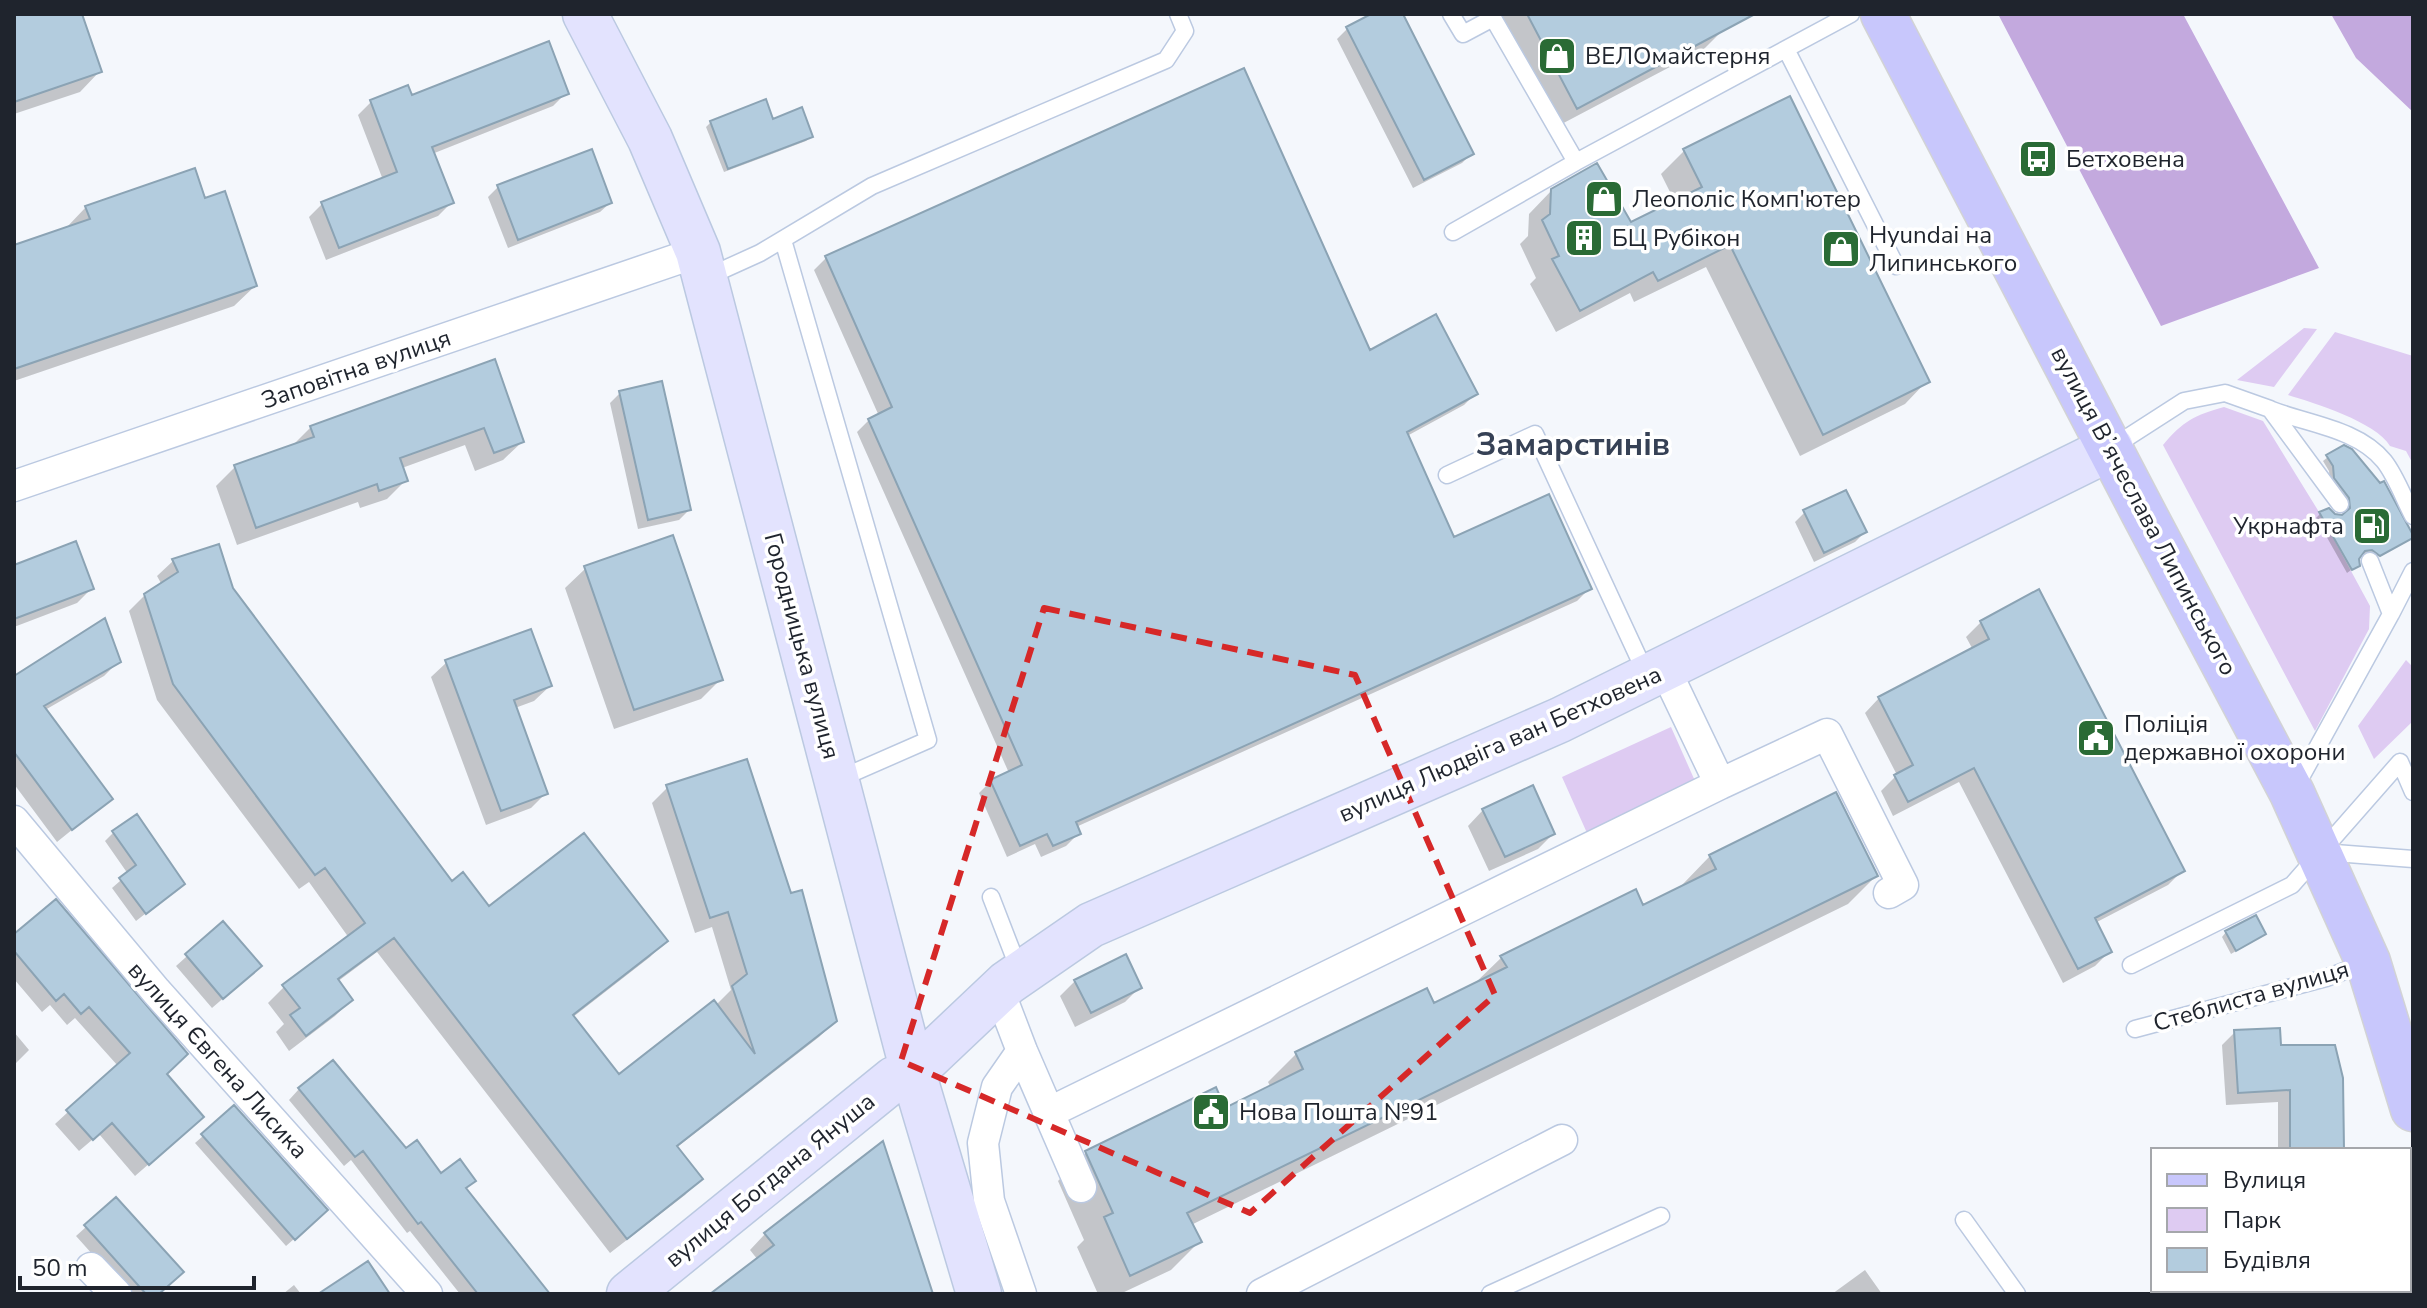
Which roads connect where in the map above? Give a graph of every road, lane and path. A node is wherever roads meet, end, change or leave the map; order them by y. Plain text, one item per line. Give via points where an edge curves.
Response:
1 (585, 14) edge
2 (1178, 14) edge
3 (1451, 14) edge
4 (1851, 14) edge
5 (1883, 14) edge
6 (1786, 49) junction
7 (1576, 162) junction
8 (1453, 232) dead end
9 (783, 240) junction
10 (702, 264) junction
11 (1896, 266) dead end
12 (2270, 409) junction
13 (2111, 448) junction
14 (1447, 475) dead end
15 (14, 486) edge
16 (2340, 504) dead end
17 (2413, 516) edge
18 (2370, 561) dead end
19 (2413, 571) edge
20 (2391, 614) junction
21 (1661, 683) junction
22 (1827, 734) junction
23 (1865, 769) dead end
24 (837, 780) junction
25 (1720, 784) junction
26 (2413, 792) edge
27 (2292, 793) junction
28 (14, 821) edge
29 (2320, 852) junction
30 (2413, 859) edge
31 (1889, 893) dead end
32 (991, 897) dead end
33 (2368, 962) junction
34 (2131, 965) dead end
35 (1010, 982) junction
36 (2135, 1029) dead end
37 (1022, 1051) junction
38 (913, 1072) junction
39 (2413, 1109) edge
40 (1048, 1113) junction
41 (1562, 1140) dead end
42 (1081, 1187) dead end
43 (1661, 1216) dead end
44 (1964, 1220) dead end
45 (91, 1268) dead end
46 (116, 1294) edge
47 (427, 1294) edge
48 (629, 1294) edge
49 (979, 1294) edge
50 (1021, 1294) edge
51 (1262, 1294) edge
52 (1490, 1294) edge
53 (2017, 1294) edge

1 - 10 street, Городницька вулиця via 650,139
2 - 9 lane via 1185,31 1166,60 872,186
3 - 7 lane via 1463,34 1493,18
4 - 6 lane
5 - 13 main road, вулиця Вʼячеслава Липинського
6 - 7 lane
6 - 11 lane
7 - 8 lane
9 - 10 lane via 760,253
9 - 24 lane via 928,740
10 - 15 street, Заповітна вулиця
10 - 24 street, Городницька вулиця
12 - 13 lane via 2225,393 2184,401
12 - 16 lane
12 - 17 lane via 2364,445 2384,461
13 - 21 street, вулиця Людвіга ван Бетховена
13 - 27 main road, вулиця Вʼячеслава Липинського
14 - 21 lane via 1535,434
18 - 20 lane
19 - 20 lane
20 - 27 lane
21 - 25 street
21 - 35 street, вулиця Людвіга ван Бетховена via 1560,720 1091,925
22 - 23 street via 1844,726
22 - 25 street
22 - 31 street via 1865,826 1903,885
24 - 38 street, Городницька вулиця
25 - 40 street
26 - 29 lane via 2400,762
27 - 29 main road, вулиця Вʼячеслава Липинського
28 - 47 street, вулиця Євгена Лисика via 156,991
29 - 30 lane
29 - 33 main road, вулиця Вʼячеслава Липинського
29 - 34 lane via 2292,885
32 - 35 lane
33 - 36 lane, Стеблиста вулиця
33 - 39 main road, вулиця Вʼячеслава Липинського
35 - 37 street
35 - 38 street, вулиця Людвіга ван Бетховена
37 - 40 street
37 - 50 street via 997,1087 983,1143 989,1201
38 - 48 street, вулиця Богдана Януша via 894,1079
38 - 49 street, Городницька вулиця
40 - 42 street
41 - 51 street
43 - 52 lane
44 - 53 lane
45 - 46 street

